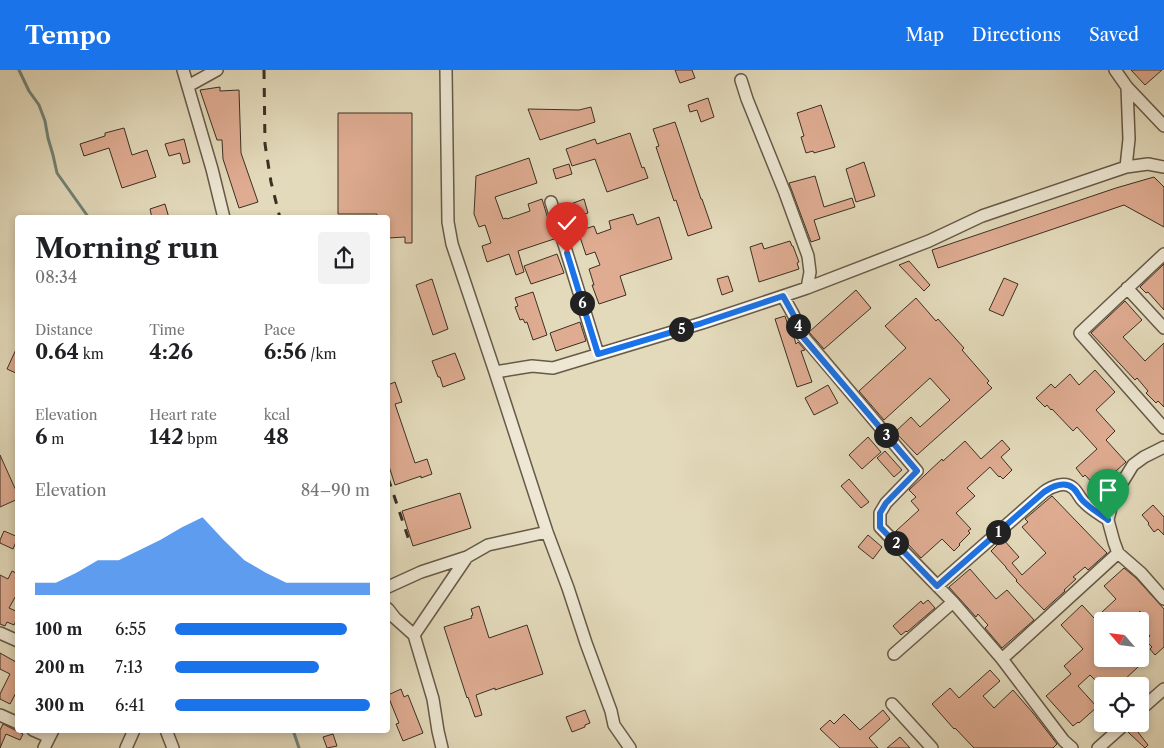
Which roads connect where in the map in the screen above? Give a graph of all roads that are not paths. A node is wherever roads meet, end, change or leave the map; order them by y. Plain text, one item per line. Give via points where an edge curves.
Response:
1 (182, 70) edge
2 (217, 70) edge
3 (446, 70) edge
4 (1115, 70) edge
5 (741, 80) dead end
6 (188, 86) junction
7 (1127, 87) junction
8 (1164, 126) edge
9 (1126, 167) junction
10 (1164, 167) edge
11 (551, 202) dead end
12 (223, 215) edge
13 (1164, 254) edge
14 (807, 288) junction
15 (1127, 288) junction
16 (783, 296) junction
17 (1164, 328) edge
18 (598, 354) junction
19 (496, 372) junction
20 (1164, 428) edge
21 (1164, 447) edge
22 (1108, 520) junction
23 (548, 532) junction
24 (1118, 553) junction
25 (467, 557) junction
26 (390, 586) edge
27 (937, 586) junction
28 (1164, 599) edge
29 (953, 602) junction
30 (390, 612) edge
31 (0, 633) edge
32 (414, 635) junction
33 (15, 640) edge
34 (894, 654) dead end
35 (1002, 659) junction
36 (1164, 689) edge
37 (1149, 702) edge
38 (892, 704) dead end
39 (0, 715) edge
40 (15, 722) edge
41 (1116, 732) edge
42 (133, 733) edge
43 (167, 733) edge
44 (126, 748) edge
45 (173, 748) edge
46 (442, 748) edge
47 (630, 748) edge
48 (932, 748) edge
49 (1072, 748) edge
50 (1098, 748) edge

1 - 6 street
2 - 6 street
3 - 19 street via 448,222 452,244
4 - 7 street
5 - 14 street via 808,256
6 - 12 street
7 - 8 street
7 - 9 street via 1129,139
9 - 10 street via 1148,164
9 - 14 street via 982,216
11 - 18 street
13 - 15 street
14 - 16 street
15 - 17 street
15 - 20 street via 1080,333
16 - 18 street
16 - 27 street via 802,336 917,471 886,503 880,513 880,527
18 - 19 street via 553,368 532,366
19 - 23 street
21 - 22 street via 1133,465 1112,503
22 - 24 street
22 - 27 street via 1091,508 1072,486 1050,488
23 - 25 street via 488,545
23 - 47 street via 614,725
24 - 28 street
24 - 35 street
25 - 26 street
25 - 32 street
27 - 29 street
29 - 34 street
29 - 35 street
30 - 32 street
31 - 33 street
32 - 46 street via 433,699
35 - 49 street
36 - 37 street
38 - 48 street
39 - 40 street
41 - 50 street
42 - 44 street
43 - 45 street

